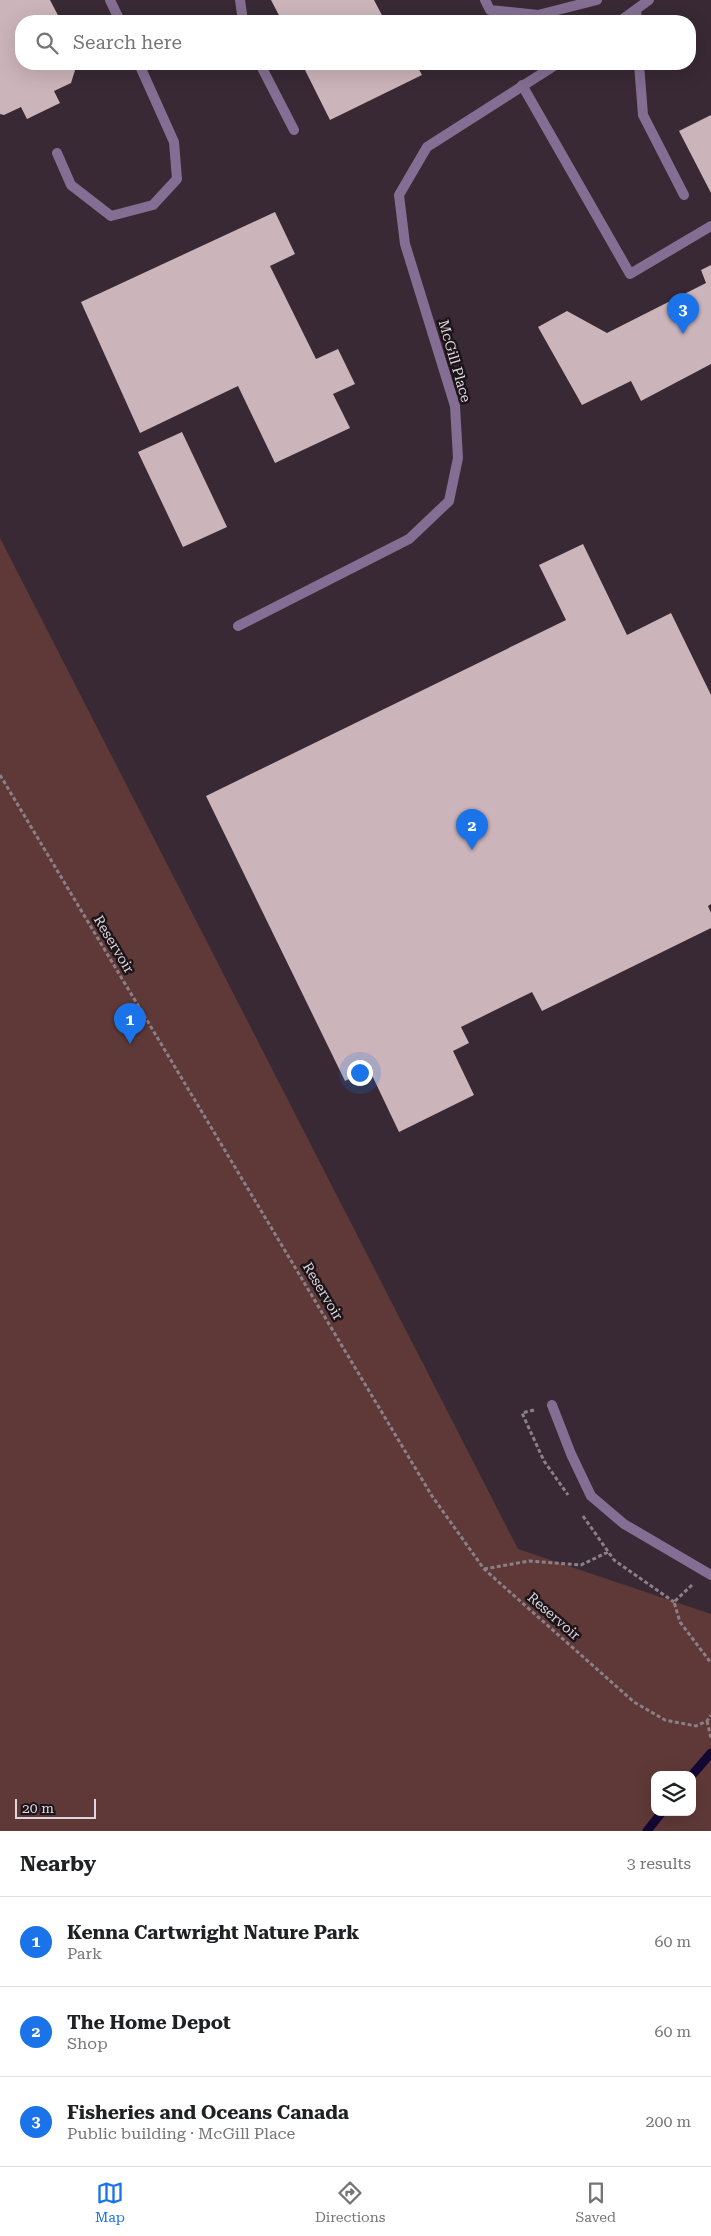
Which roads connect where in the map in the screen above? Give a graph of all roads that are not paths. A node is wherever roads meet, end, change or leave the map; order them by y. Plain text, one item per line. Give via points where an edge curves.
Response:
1 (110, 0) edge
2 (240, 0) edge
3 (485, 0) edge
4 (597, 0) edge
5 (649, 0) edge
6 (636, 10) junction
7 (117, 15) edge
8 (242, 15) edge
9 (530, 15) edge
10 (542, 15) edge
11 (629, 15) edge
12 (636, 15) edge
13 (142, 70) edge
14 (263, 70) edge
15 (547, 70) edge
16 (639, 70) edge
17 (522, 85) junction
18 (294, 130) dead end
19 (57, 154) dead end
20 (684, 196) dead end
21 (711, 226) edge
22 (238, 626) dead end
23 (552, 1405) dead end
24 (708, 1574) edge

1 - 7 street
2 - 8 street
3 - 9 street via 490,10
4 - 10 street
5 - 6 street
6 - 11 street
6 - 12 street
13 - 19 street via 174,142 176,179 153,205 110,216 71,185
14 - 18 street
15 - 17 street, McGill Place
16 - 20 street via 642,115
17 - 21 street via 630,274
17 - 22 street, McGill Place via 427,146 399,195 405,244 455,406 458,458 448,501 409,539
23 - 24 street via 591,1496 624,1524

